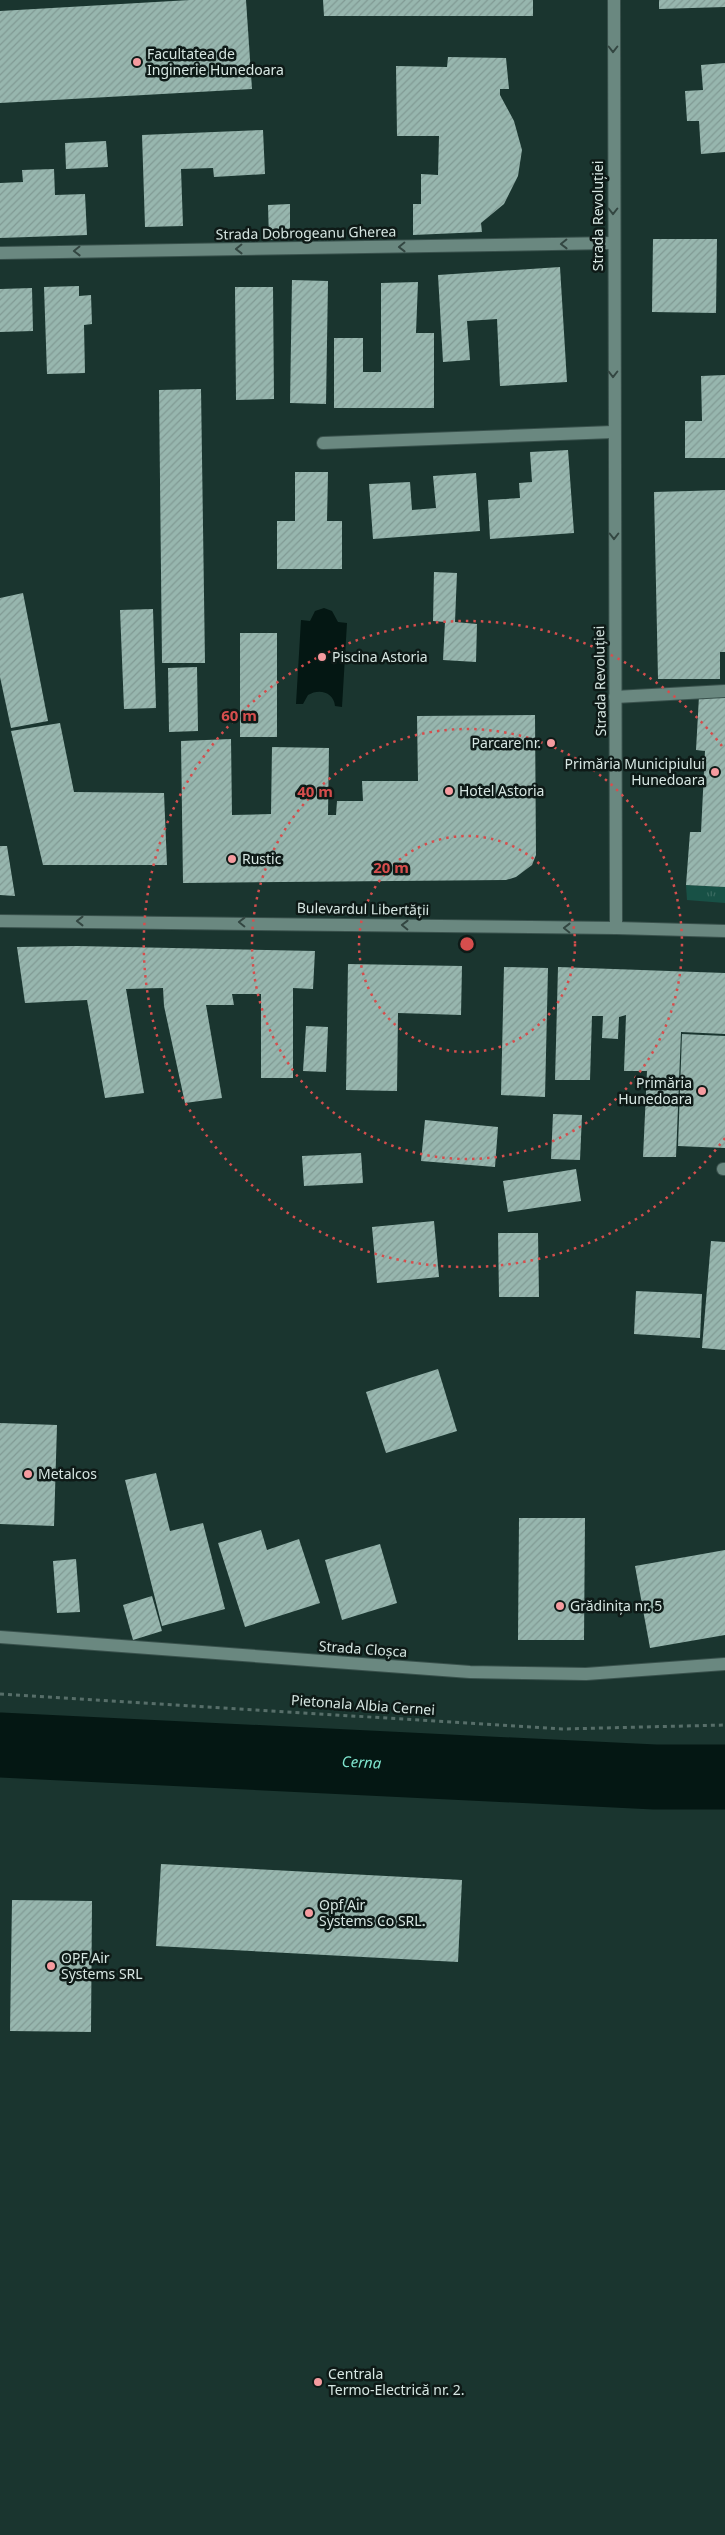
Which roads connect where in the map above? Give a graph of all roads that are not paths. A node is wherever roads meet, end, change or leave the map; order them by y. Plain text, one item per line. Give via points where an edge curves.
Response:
1 (614, 0) edge
2 (613, 243) junction
3 (0, 253) edge
4 (614, 432) junction
5 (323, 443) dead end
6 (725, 691) edge
7 (615, 697) junction
8 (0, 921) edge
9 (616, 928) junction
10 (725, 932) edge
11 (0, 1638) edge
12 (725, 1664) edge

1 -> 2 street, Strada Revoluției
2 -> 3 street, Strada Dobrogeanu Gherea
2 -> 4 street, Strada Revoluției
4 - 5 street
4 -> 7 street, Strada Revoluției
6 - 7 street
7 - 9 street, Strada Revoluției
9 -> 8 street, Bulevardul Libertății
9 - 10 street, Bulevardul Libertății
11 - 12 street, Strada Cloșca via 470,1672 586,1674

